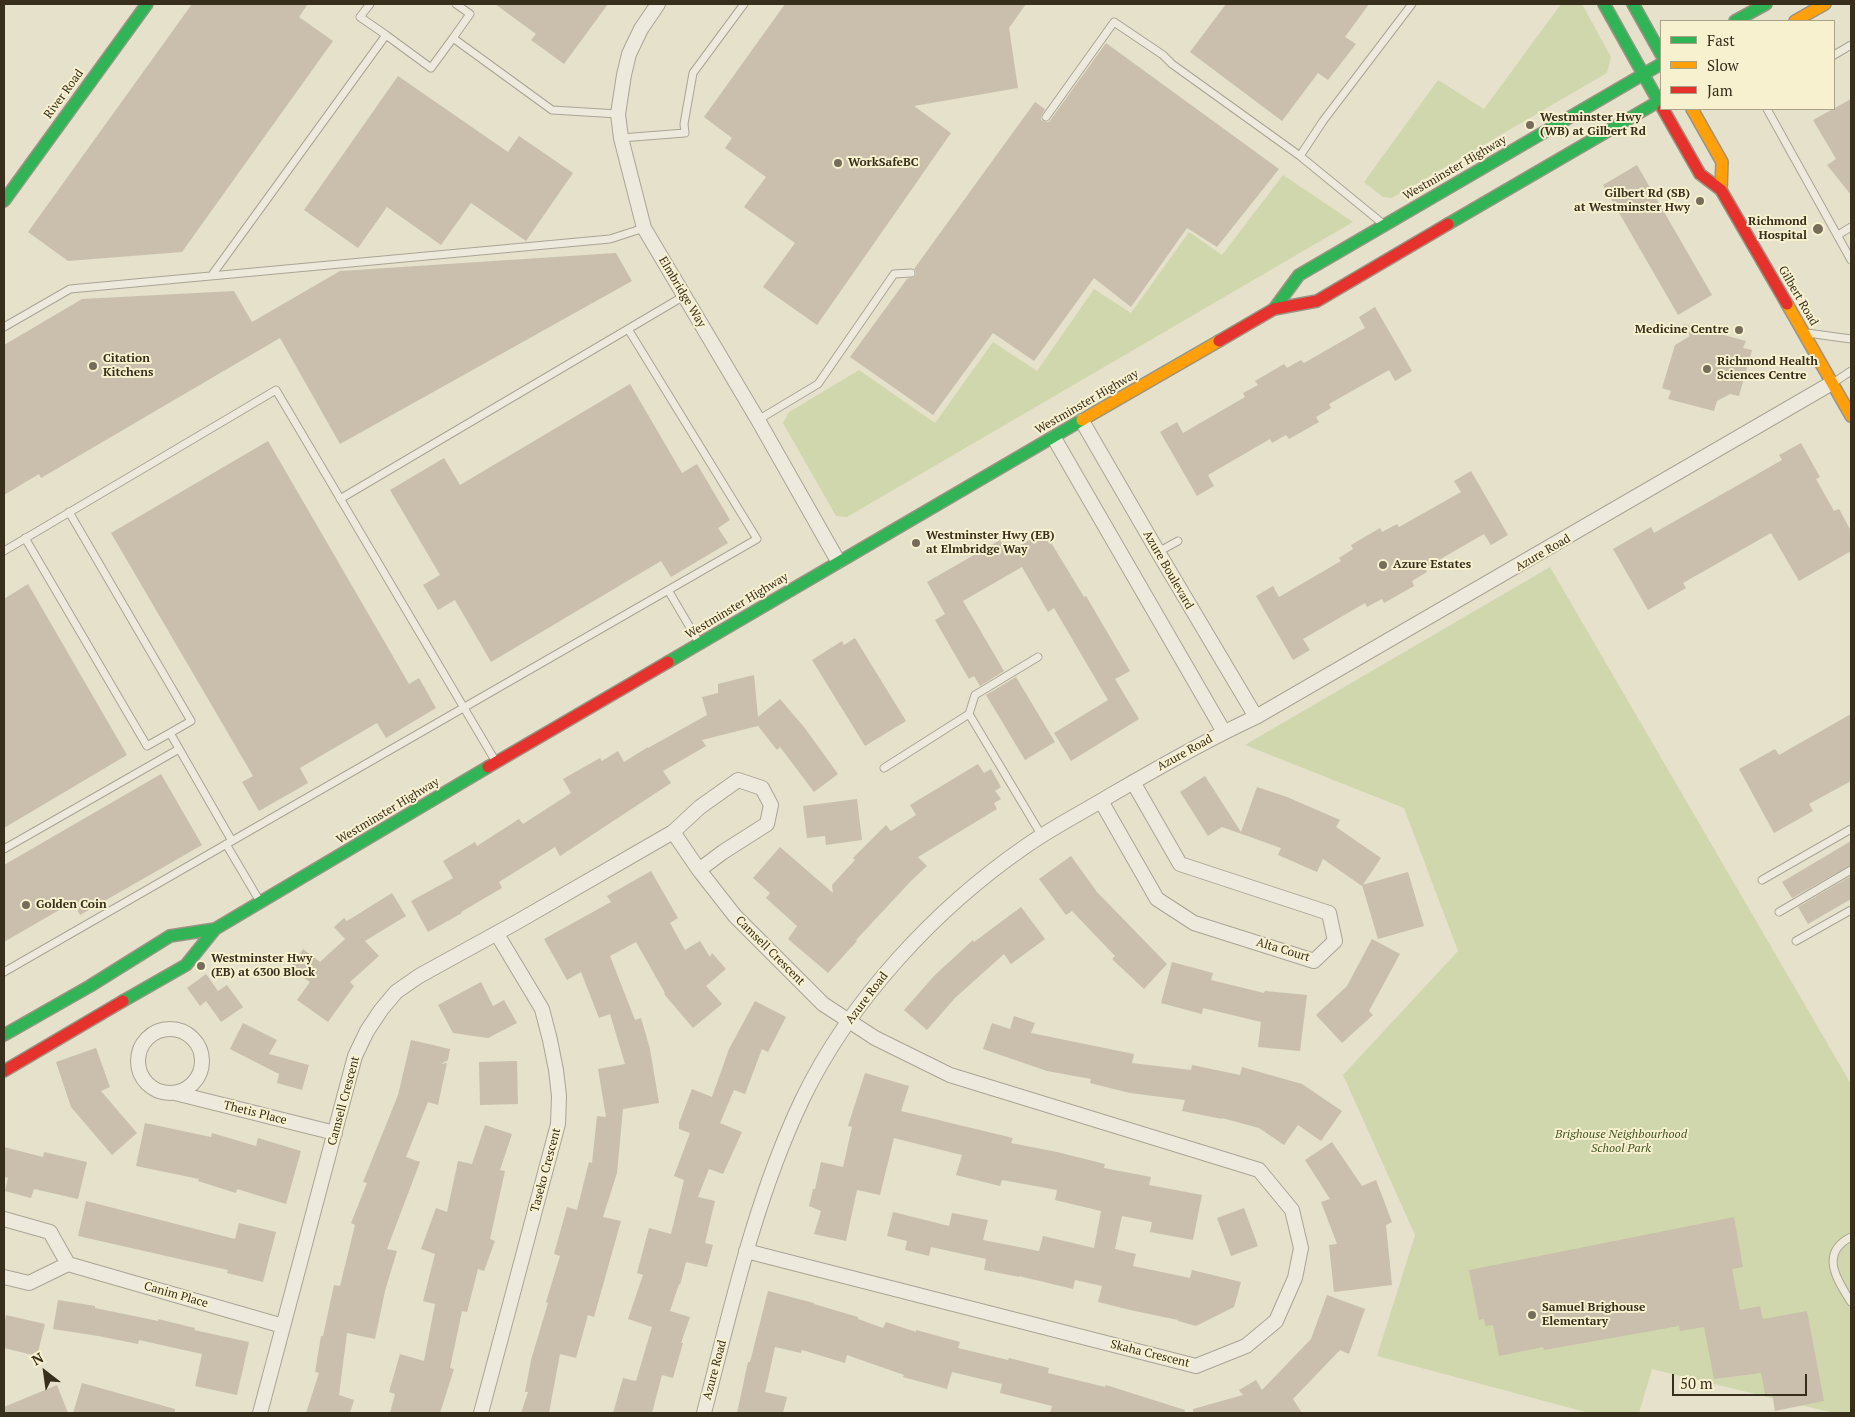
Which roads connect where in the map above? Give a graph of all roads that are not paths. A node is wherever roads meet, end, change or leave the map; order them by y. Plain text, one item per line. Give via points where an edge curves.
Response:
1 (147, 4) edge
2 (370, 4) edge
3 (456, 4) edge
4 (658, 4) edge
5 (744, 4) edge
6 (1412, 4) edge
7 (1604, 4) edge
8 (1633, 4) edge
9 (1766, 4) edge
10 (1825, 4) edge
11 (1737, 20) edge
12 (1797, 20) edge
13 (386, 35) junction
14 (453, 38) junction
15 (1851, 45) edge
16 (1660, 52) edge
17 (1835, 55) edge
18 (1660, 65) edge
19 (1643, 74) junction
20 (1660, 102) edge
21 (1660, 105) edge
22 (1664, 110) edge
23 (1693, 110) edge
24 (1768, 110) edge
25 (618, 114) junction
26 (1046, 117) dead end
27 (621, 138) junction
28 (1300, 156) junction
29 (1721, 190) junction
30 (4, 201) edge
31 (1384, 225) junction
32 (644, 228) junction
33 (1851, 228) edge
34 (1838, 235) junction
35 (1851, 260) edge
36 (911, 272) dead end
37 (212, 275) junction
38 (684, 296) junction
39 (1274, 309) junction
40 (4, 327) edge
41 (628, 330) junction
42 (1803, 332) junction
43 (1851, 339) edge
44 (1851, 370) edge
45 (1832, 383) junction
46 (1851, 416) edge
47 (758, 420) junction
48 (1082, 421) junction
49 (1054, 438) junction
50 (340, 499) junction
51 (69, 512) junction
52 (26, 538) junction
53 (1178, 541) dead end
54 (4, 550) edge
55 (1158, 552) junction
56 (838, 561) junction
57 (668, 590) junction
58 (700, 644) junction
59 (1038, 657) dead end
60 (464, 708) junction
61 (969, 714) junction
62 (1256, 717) junction
63 (1224, 732) junction
64 (170, 733) junction
65 (179, 749) junction
66 (496, 763) junction
67 (884, 768) dead end
68 (1133, 782) junction
69 (1101, 801) junction
70 (1851, 829) edge
71 (673, 832) junction
72 (1042, 836) junction
73 (229, 843) junction
74 (4, 850) edge
75 (699, 870) junction
76 (1851, 870) edge
77 (1762, 880) dead end
78 (261, 902) junction
79 (1851, 910) edge
80 (1779, 912) dead end
81 (215, 929) junction
82 (497, 934) junction
83 (1796, 941) dead end
84 (4, 972) edge
85 (849, 1022) junction
86 (5, 1032) edge
87 (4, 1071) edge
88 (175, 1093) junction
89 (335, 1133) junction
90 (4, 1219) edge
91 (1851, 1237) edge
92 (746, 1250) junction
93 (68, 1264) junction
94 (4, 1277) edge
95 (1851, 1302) edge
96 (283, 1326) junction
97 (260, 1413) edge
98 (481, 1413) edge
99 (704, 1413) edge

1 - 30 main road, River Road
2 - 13 lane via 360,17
3 - 14 lane via 470,14
4 - 25 street, Elmbridge Way via 629,54
5 - 27 lane via 693,73 685,133
6 - 28 lane
7 - 19 main road, Gilbert Road
8 - 16 main road
9 - 11 main road
10 - 12 main road
13 - 14 lane via 431,68
13 - 37 lane
14 - 25 lane via 552,110
15 - 17 lane
18 - 19 main road, Westminster Highway
19 - 20 main road, Gilbert Road
19 - 31 main road, Westminster Highway
21 - 39 main road, Westminster Highway via 1317,301
22 - 29 main road, Gilbert Road via 1700,174
23 - 29 main road via 1722,162
24 - 34 lane
25 - 27 street, Elmbridge Way
26 - 28 lane via 1114,22
27 - 32 street, Elmbridge Way
28 - 31 lane
29 - 42 main road, Gilbert Road
31 - 39 main road, Westminster Highway via 1299,275
32 - 37 lane via 610,239
32 - 38 street, Elmbridge Way
33 - 34 lane
34 - 35 lane
36 - 47 lane via 894,274 818,384
37 - 40 lane via 70,289
38 - 41 lane
38 - 47 street, Elmbridge Way
39 - 48 main road, Westminster Highway
41 - 50 lane
41 - 57 lane via 757,539
42 - 43 lane
42 - 45 main road, Gilbert Road
44 - 45 lane
45 - 46 main road, Gilbert Road
45 - 62 street, Azure Road
47 - 56 street, Elmbridge Way
48 - 49 main road, Westminster Highway
48 - 55 street, Azure Boulevard
49 - 56 main road, Westminster Highway
49 - 63 street, Azure Road
50 - 51 lane via 276,390
50 - 60 lane
51 - 52 lane
51 - 64 lane via 191,721
52 - 54 lane
52 - 64 lane via 147,746
53 - 55 lane
55 - 62 street, Azure Boulevard
56 - 58 main road, Westminster Highway
57 - 58 lane
57 - 60 lane
58 - 66 main road, Westminster Highway
59 - 61 lane via 975,695
60 - 66 lane
60 - 73 lane
61 - 67 lane
61 - 72 lane
62 - 63 street, Azure Road
63 - 68 street, Azure Road
64 - 65 lane
65 - 73 lane
65 - 74 lane
66 - 78 main road, Westminster Highway
68 - 69 street, Azure Road
68 - 69 street, Alta Court via 1180,864 1329,913 1335,941 1314,960 1194,923 1157,899
69 - 72 street, Azure Road
70 - 77 lane
71 - 75 street, Camsell Crescent
71 - 75 street, Camsell Crescent via 700,806 738,780 762,788 771,806 767,824
71 - 82 street, Camsell Crescent
72 - 85 street, Azure Road via 991,871 957,900 908,948
73 - 78 lane
73 - 84 lane
75 - 85 street, Camsell Crescent via 735,916 766,948 823,1004
76 - 80 lane
78 - 81 main road, Westminster Highway
79 - 83 lane
81 - 86 main road, Westminster Highway via 170,936 90,986
81 - 87 main road, Westminster Highway via 186,965
82 - 89 street, Camsell Crescent via 419,976 396,992 381,1010 355,1056
82 - 98 street, Taseko Crescent via 542,1009 559,1096 558,1124
85 - 92 street, Azure Road via 802,1099 774,1165
85 - 92 street, Skaha Crescent via 890,1047 950,1075 1259,1170 1292,1210 1301,1248 1295,1278 1276,1321 1246,1346 1196,1366
88 - 88 street via 155,1091 142,1080 137,1064 145,1040 161,1030 188,1035 200,1050 202,1059 198,1078 192,1085
88 - 89 street, Thetis Place
89 - 96 street, Camsell Crescent
90 - 93 street via 50,1232
91 - 95 lane via 1834,1252 1833,1267
92 - 99 street, Azure Road
93 - 94 street via 29,1283
93 - 96 street, Canim Place
96 - 97 street, Camsell Crescent

